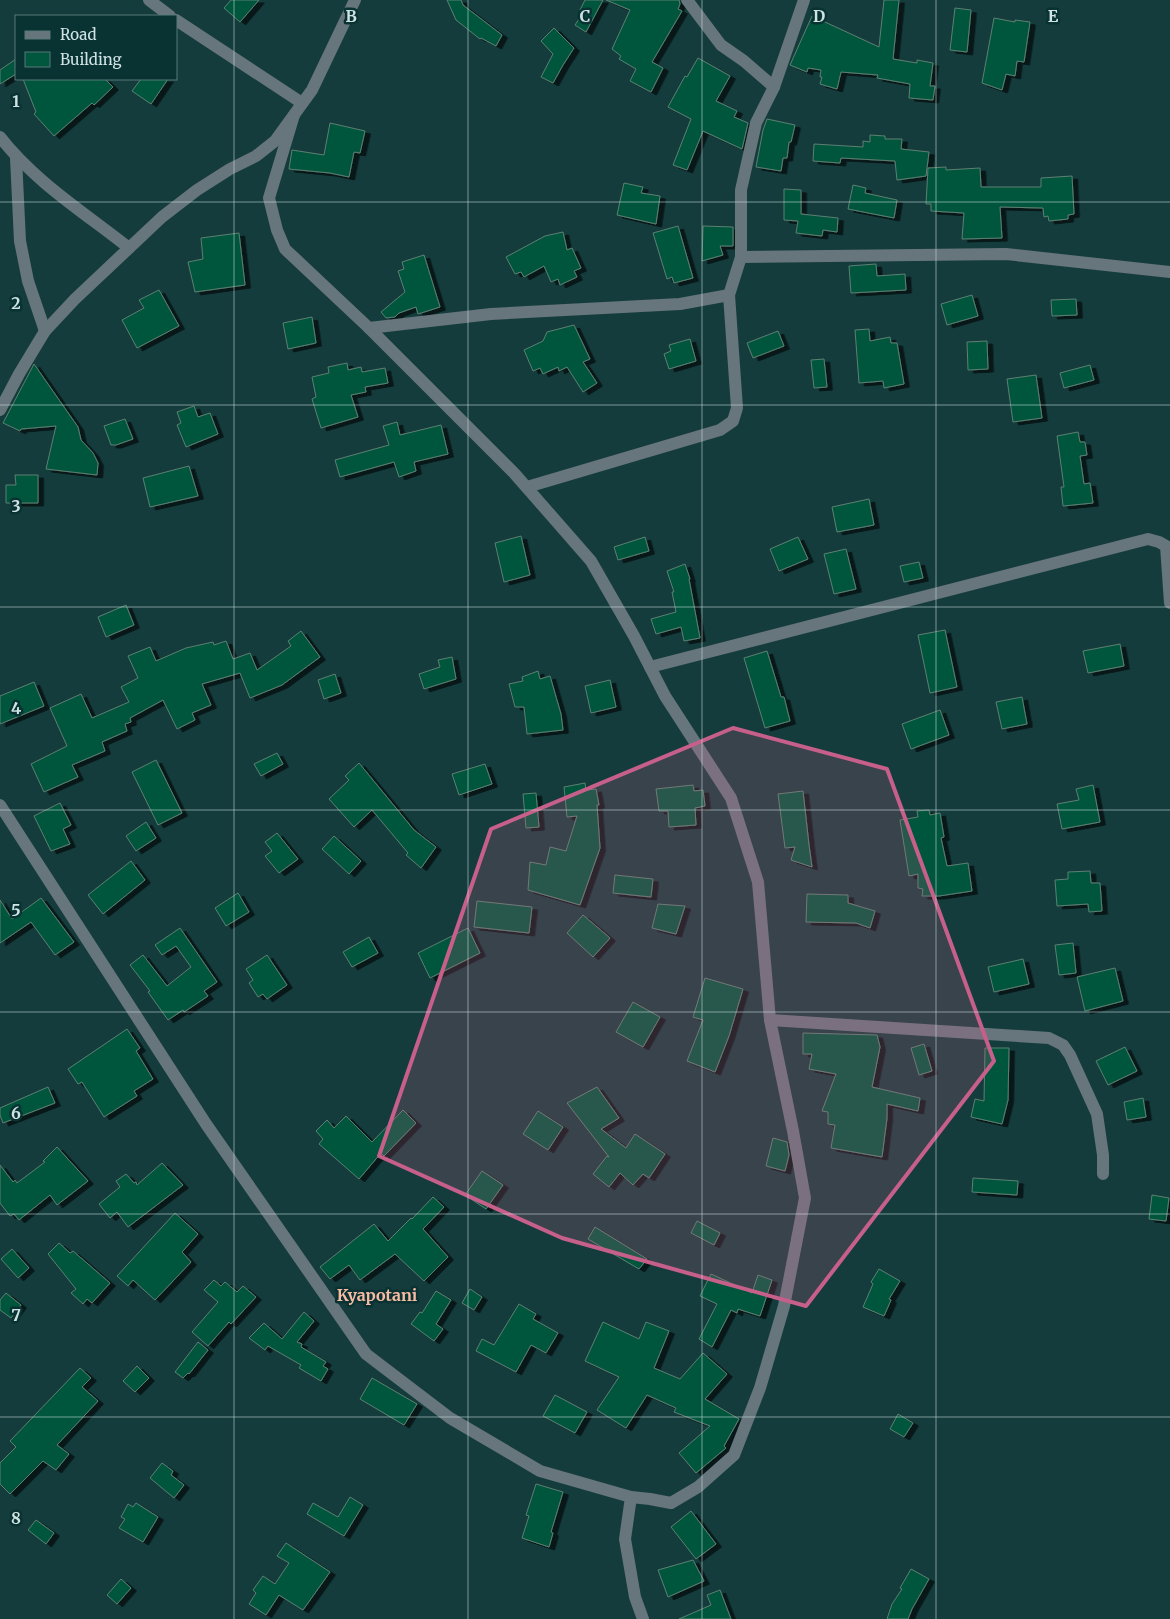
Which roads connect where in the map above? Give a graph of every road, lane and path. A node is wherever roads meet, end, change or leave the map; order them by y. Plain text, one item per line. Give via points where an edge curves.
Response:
1 (149, 0) edge
2 (355, 0) edge
3 (686, 0) edge
4 (804, 0) edge
5 (169, 15) edge
6 (178, 21) edge
7 (774, 87) junction
8 (302, 103) junction
9 (294, 115) junction
10 (0, 137) edge
11 (16, 158) junction
12 (129, 248) junction
13 (741, 256) junction
14 (1170, 272) edge
15 (729, 295) junction
16 (369, 328) junction
17 (45, 331) junction
18 (0, 410) edge
19 (527, 487) junction
20 (1170, 603) edge
21 (650, 667) junction
22 (0, 805) edge
23 (770, 1020) junction
24 (1103, 1174) dead end
25 (631, 1497) junction
26 (643, 1619) edge

1 - 5 street
2 - 8 street via 316,82
3 - 7 street via 721,45
4 - 7 street
6 - 8 street
7 - 13 street via 756,123 742,190
8 - 9 street
9 - 12 street via 267,149 196,190
9 - 16 street via 269,198 277,230 286,249
10 - 11 street
11 - 12 street
11 - 17 street via 20,241 28,281
12 - 17 street
13 - 14 street via 1006,254
13 - 15 street
15 - 16 street via 680,304 491,314
15 - 19 street via 737,408 733,420 720,430
16 - 19 street
17 - 18 street
19 - 21 street via 591,561
20 - 21 street via 1166,546 1148,539
21 - 23 street via 731,798 758,882
22 - 25 street via 206,1124 366,1354 450,1418 540,1472
23 - 24 street via 1049,1038 1062,1045 1070,1055 1097,1114
23 - 25 street via 805,1198 784,1306 760,1388 734,1455 698,1487 671,1503
25 - 26 street via 625,1539 635,1597

